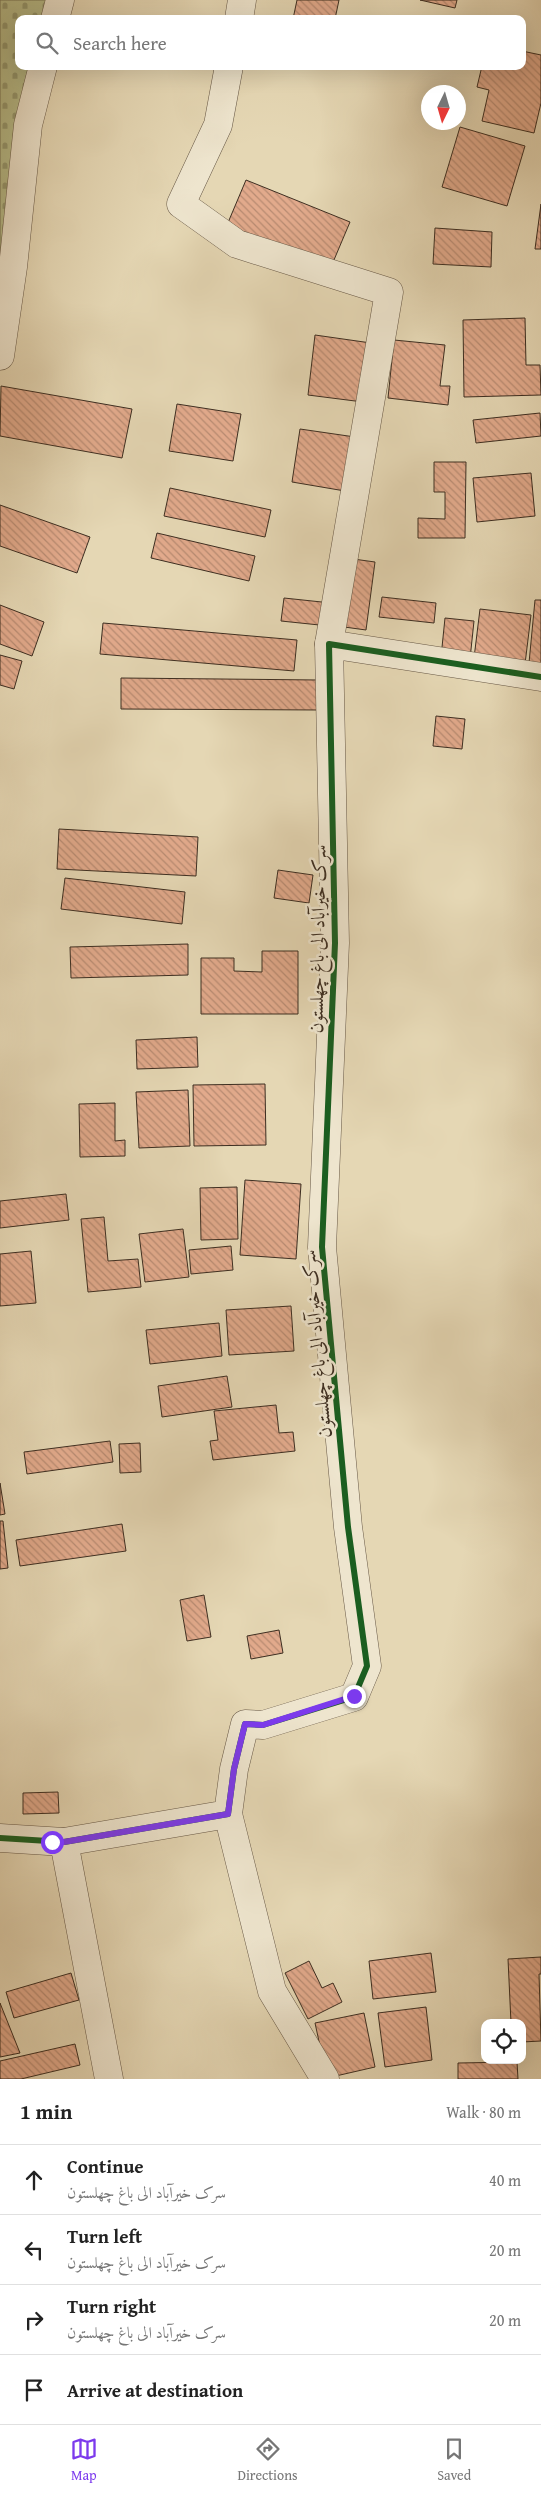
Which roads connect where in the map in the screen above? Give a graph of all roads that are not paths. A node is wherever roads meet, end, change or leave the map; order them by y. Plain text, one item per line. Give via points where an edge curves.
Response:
1 (60, 0) edge
2 (242, 0) edge
3 (56, 15) edge
4 (240, 15) edge
5 (42, 70) edge
6 (228, 70) edge
7 (0, 356) edge
8 (329, 644) junction
9 (541, 677) edge
10 (228, 1814) junction
11 (0, 1838) edge
12 (64, 1842) junction
13 (109, 2079) edge
14 (325, 2079) edge

1 - 3 street
2 - 4 street
5 - 7 street via 28,125
6 - 8 street via 218,125 181,204 237,244 389,292
8 - 9 street
8 - 10 street, سرک خیرآباد الی باغ چهلستون via 335,944 322,1247 348,1528 367,1666 354,1696 263,1725 245,1724
10 - 12 street
10 - 14 street via 272,1991
11 - 12 street
12 - 13 street

